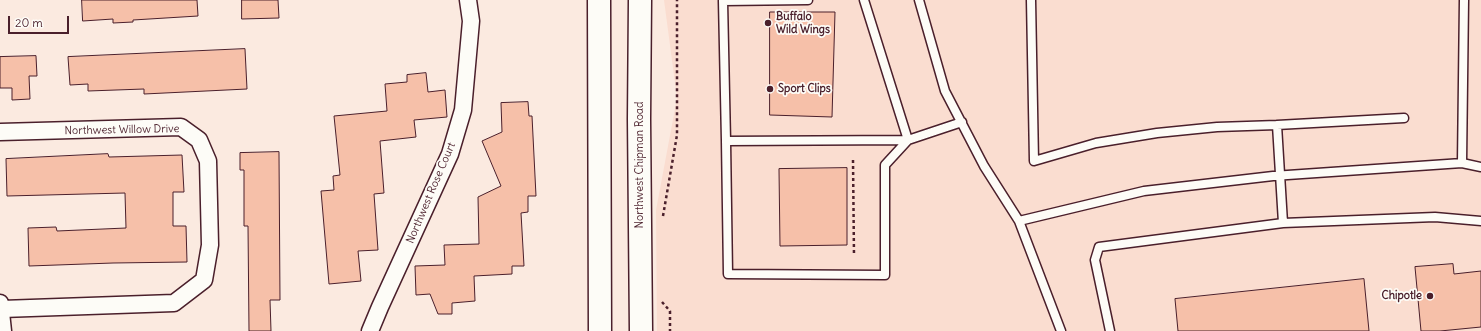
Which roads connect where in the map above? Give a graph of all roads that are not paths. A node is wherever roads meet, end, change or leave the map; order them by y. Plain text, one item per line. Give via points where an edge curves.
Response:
1 (468, 0) edge
2 (599, 0) edge
3 (640, 0) edge
4 (808, 0) edge
5 (864, 0) edge
6 (919, 0) edge
7 (1031, 0) edge
8 (1464, 0) edge
9 (1404, 118) dead end
10 (962, 122) junction
11 (1277, 125) junction
12 (0, 132) edge
13 (908, 140) junction
14 (726, 141) junction
15 (1462, 163) junction
16 (1481, 167) edge
17 (1280, 175) junction
18 (1481, 221) edge
19 (1019, 222) junction
20 (1283, 223) junction
21 (1, 306) edge
22 (3, 331) edge
23 (370, 331) edge
24 (600, 331) edge
25 (640, 331) edge
26 (1061, 331) edge
27 (1110, 331) edge

1 - 23 street, Northwest Rose Court via 471,21 463,110 450,154
2 - 24 main road
3 - 25 main road, Northwest Chipman Road
4 - 14 lane via 723,0
5 - 13 lane
6 - 10 lane via 945,91
7 - 11 lane via 1034,162 1096,143 1157,133
8 - 15 lane
9 - 11 lane
10 - 13 lane
10 - 19 lane via 984,166
11 - 17 lane
12 - 21 street, Northwest Willow Drive via 181,127 199,140 208,161 210,245 204,280 174,303
13 - 14 lane
13 - 14 lane via 885,165 885,275 728,274
15 - 16 lane
15 - 17 lane
17 - 19 lane via 1144,191
17 - 20 lane
18 - 20 lane via 1435,217
19 - 26 lane
20 - 27 lane via 1099,247 1095,260
21 - 22 street

